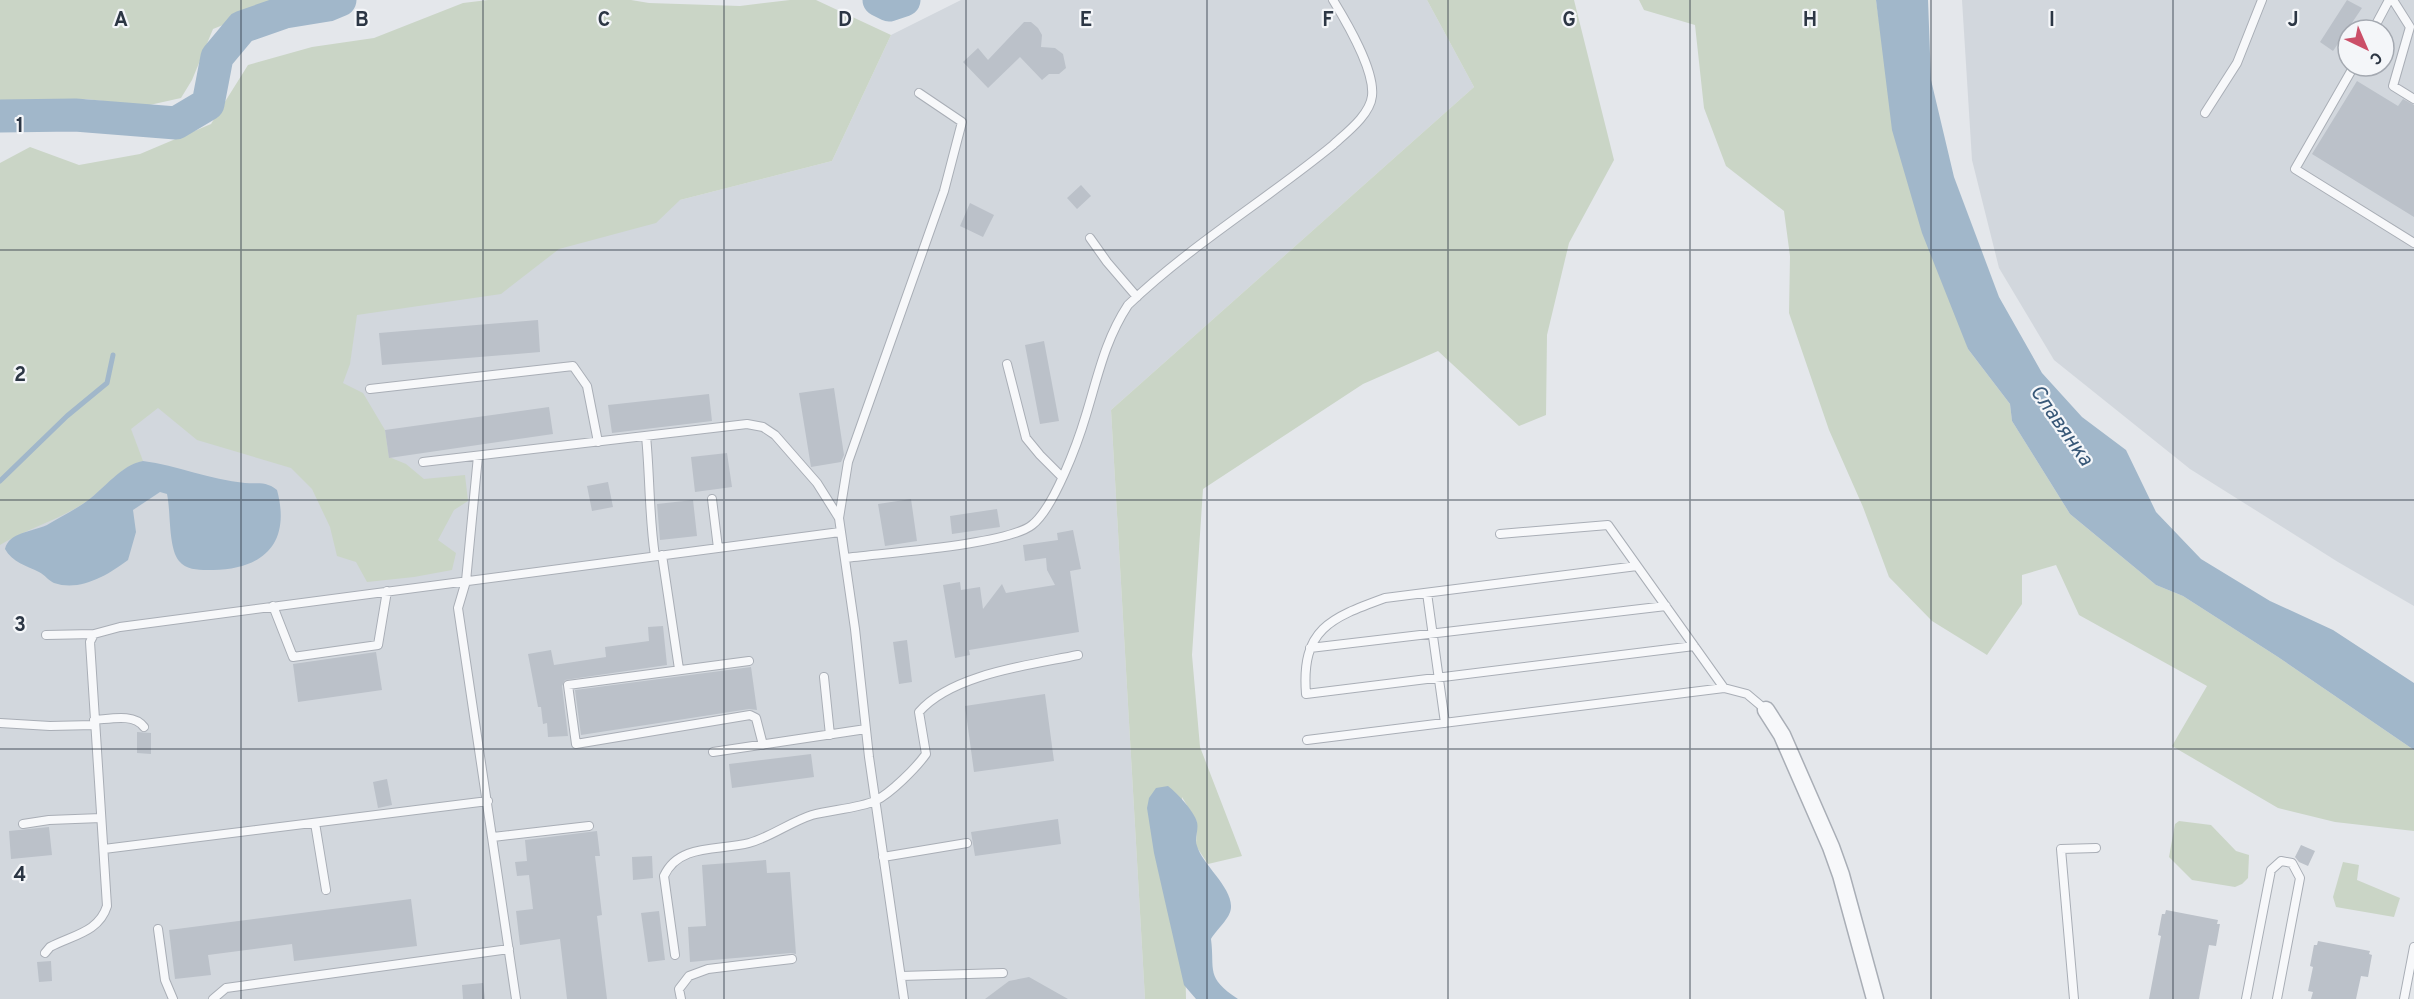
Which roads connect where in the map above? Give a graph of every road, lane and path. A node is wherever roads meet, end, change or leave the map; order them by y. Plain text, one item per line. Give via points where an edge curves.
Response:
1 (1333, 0) edge
2 (2262, 0) edge
3 (2391, 0) edge
4 (2380, 18) edge
5 (2412, 28) edge
6 (2347, 78) edge
7 (919, 93) dead end
8 (2414, 99) edge
9 (2205, 113) dead end
10 (1090, 238) dead end
11 (2414, 243) edge
12 (1137, 297) junction
13 (1007, 364) dead end
14 (370, 389) dead end
15 (646, 436) junction
16 (598, 442) junction
17 (478, 456) junction
18 (423, 462) dead end
19 (1062, 477) junction
20 (712, 499) dead end
21 (838, 518) junction
22 (840, 532) junction
23 (1500, 534) dead end
24 (718, 548) junction
25 (658, 556) junction
26 (845, 558) junction
27 (1638, 566) junction
28 (466, 581) junction
29 (387, 591) junction
30 (1426, 593) junction
31 (273, 606) junction
32 (1666, 606) junction
33 (94, 634) junction
34 (1432, 634) junction
35 (46, 635) dead end
36 (1694, 646) junction
37 (1310, 648) junction
38 (1078, 655) dead end
39 (749, 661) dead end
40 (679, 669) junction
41 (824, 677) dead end
42 (1438, 678) junction
43 (1724, 688) junction
44 (1766, 710) joint
45 (94, 722) junction
46 (0, 723) edge
47 (1445, 723) junction
48 (144, 727) dead end
49 (866, 729) junction
50 (830, 735) junction
51 (1307, 740) dead end
52 (763, 745) junction
53 (713, 752) dead end
54 (488, 801) junction
55 (875, 801) junction
56 (101, 818) junction
57 (315, 823) junction
58 (23, 824) dead end
59 (589, 826) dead end
60 (493, 837) junction
61 (968, 843) dead end
62 (2096, 848) dead end
63 (104, 849) junction
64 (884, 857) junction
65 (326, 890) dead end
66 (158, 929) dead end
67 (2414, 947) edge
68 (509, 949) junction
69 (45, 953) dead end
70 (675, 955) dead end
71 (792, 959) dead end
72 (1003, 973) dead end
73 (901, 976) junction
74 (173, 999) edge
75 (213, 999) edge
76 (516, 999) edge
77 (681, 999) edge
78 (904, 999) edge
79 (1875, 999) edge
80 (2074, 999) edge
81 (2246, 999) edge
82 (2277, 999) edge
83 (2404, 999) edge

1 - 12 lane via 1365,62 1372,83 1370,106 1333,144
2 - 9 lane via 2237,63
3 - 4 lane
3 - 5 lane
5 - 8 lane via 2393,86
6 - 11 lane via 2295,170
7 - 21 lane via 962,122 944,191 848,462
10 - 12 lane
12 - 19 lane via 1115,325 1104,350 1079,439
13 - 19 lane via 1026,438
14 - 16 lane via 573,366 587,386
15 - 16 lane
15 - 21 lane via 747,424 763,427 788,448 817,483
15 - 25 lane via 651,529
16 - 17 lane
17 - 18 lane
17 - 28 lane
19 - 26 lane via 1032,525 998,539
20 - 24 lane
21 - 22 lane
22 - 24 lane
22 - 26 lane
23 - 27 lane via 1608,525
24 - 25 lane
25 - 28 lane
25 - 40 lane
26 - 49 lane
27 - 30 lane
27 - 32 lane
28 - 29 lane
28 - 54 lane via 458,609
29 - 31 lane
29 - 31 lane via 378,645 293,657
30 - 34 lane
30 - 37 lane via 1385,598 1345,612 1325,626
31 - 33 lane
32 - 34 lane
32 - 36 lane
33 - 35 lane
33 - 45 lane via 90,642
34 - 37 lane
34 - 42 lane
36 - 42 lane
36 - 43 lane
37 - 42 lane via 1305,669 1306,694
38 - 55 lane via 988,675 930,699 919,712 926,754 916,768
39 - 40 lane
40 - 52 lane via 568,685 576,744 750,715 756,718
41 - 50 lane
42 - 47 lane
43 - 44 lane via 1747,694
43 - 47 lane
44 - 79 street via 1782,735 1831,847
45 - 46 lane via 50,726
45 - 48 lane via 134,719
45 - 56 lane
47 - 51 lane
49 - 50 lane
49 - 55 lane
50 - 52 lane
52 - 53 lane
54 - 57 lane
54 - 60 lane
55 - 64 lane
55 - 70 lane via 811,816 751,843 698,850 669,864 664,876
56 - 58 lane
56 - 63 lane
57 - 63 lane
57 - 65 lane
59 - 60 lane
60 - 68 lane
61 - 64 lane
62 - 80 lane via 2061,849
63 - 69 lane via 107,906 103,918 97,925 50,946
64 - 73 lane
66 - 74 lane via 165,980
67 - 83 lane
68 - 75 lane via 226,988
68 - 76 lane
71 - 77 lane via 708,969 689,976 679,989
72 - 73 lane
73 - 78 lane
81 - 82 lane via 2271,870 2281,861 2292,863 2300,878

